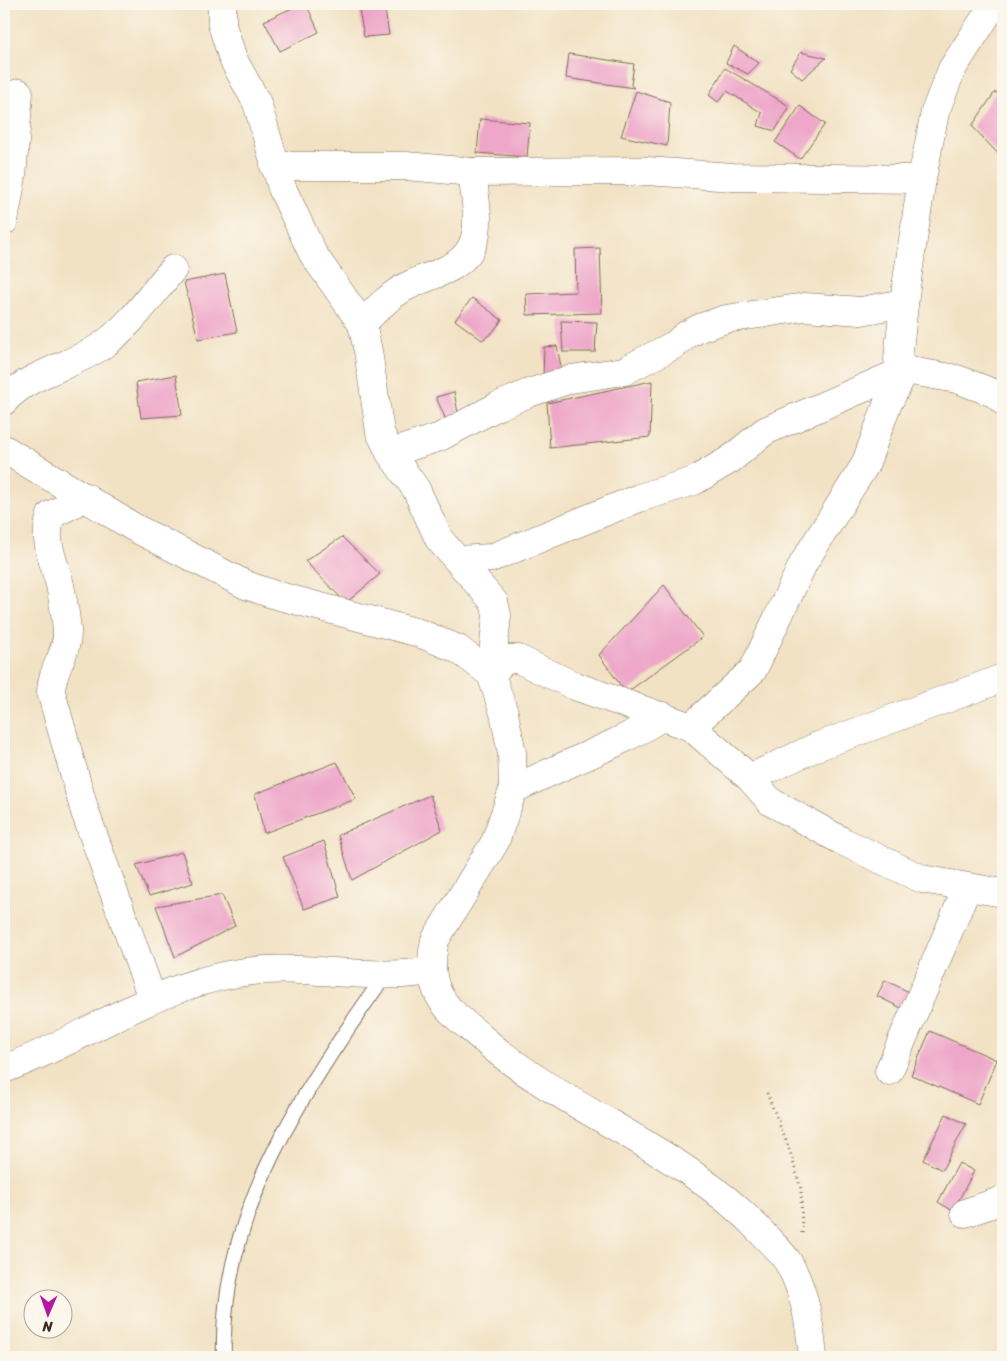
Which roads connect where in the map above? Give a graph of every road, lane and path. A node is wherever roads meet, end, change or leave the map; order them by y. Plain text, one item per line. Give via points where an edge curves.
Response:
1 (222, 4) edge
2 (994, 4) edge
3 (19, 93) dead end
4 (274, 166) junction
5 (472, 172) junction
6 (922, 179) junction
7 (4, 221) edge
8 (173, 269) dead end
9 (904, 303) junction
10 (362, 324) junction
11 (905, 370) junction
12 (4, 401) edge
13 (1003, 401) edge
14 (4, 449) edge
15 (390, 453) junction
16 (86, 497) junction
17 (458, 560) junction
18 (491, 674) junction
19 (1003, 678) edge
20 (663, 716) junction
21 (691, 727) junction
22 (750, 778) junction
23 (513, 790) junction
24 (967, 888) junction
25 (1003, 893) edge
26 (431, 971) junction
27 (385, 975) junction
28 (152, 998) junction
29 (4, 1069) edge
30 (889, 1071) dead end
31 (767, 1093) dead end
32 (1003, 1200) edge
33 (965, 1213) dead end
34 (802, 1243) dead end
35 (224, 1357) edge
36 (812, 1357) edge

1 - 4 street via 222,25 233,59 256,103
2 - 6 street via 952,69 945,86 935,112
3 - 7 street via 12,176
4 - 5 street via 406,166
4 - 10 street via 313,254
5 - 6 street via 647,171 733,177
5 - 10 street via 476,225 470,250 456,265 404,287
6 - 9 street
8 - 12 street via 127,326 115,336 80,358 24,382
9 - 11 street via 898,359
9 - 15 street via 861,311 805,306 726,319 686,335 676,344 624,371 571,379 529,393 440,437
10 - 15 street via 380,432
11 - 13 street via 957,379 996,394
11 - 17 street via 765,431 731,459 694,481 630,501 491,558
11 - 21 street via 887,405 865,465 804,562 753,670
14 - 16 street
15 - 17 street via 416,489 439,539
16 - 18 street via 135,528 246,585 419,633 458,648
16 - 28 street via 51,515 47,525 47,541 60,584 67,631 63,659 52,676 50,692 86,812
17 - 18 street via 494,602 497,615
18 - 20 street via 506,659 518,659 575,686
18 - 23 street via 512,753
19 - 22 street via 816,747
20 - 21 street
20 - 23 street via 621,742
21 - 22 street
22 - 24 street via 771,802 868,854 922,879
23 - 26 street via 495,842 435,940
24 - 25 street
24 - 30 street
26 - 27 street
26 - 36 street via 447,1007 504,1057 674,1164 744,1213 788,1262 810,1330
27 - 28 street via 258,970 205,981
27 - 35 lane via 306,1091 256,1188 233,1256 223,1323
28 - 29 street via 71,1040
31 - 34 path via 790,1150 801,1189
32 - 33 street

